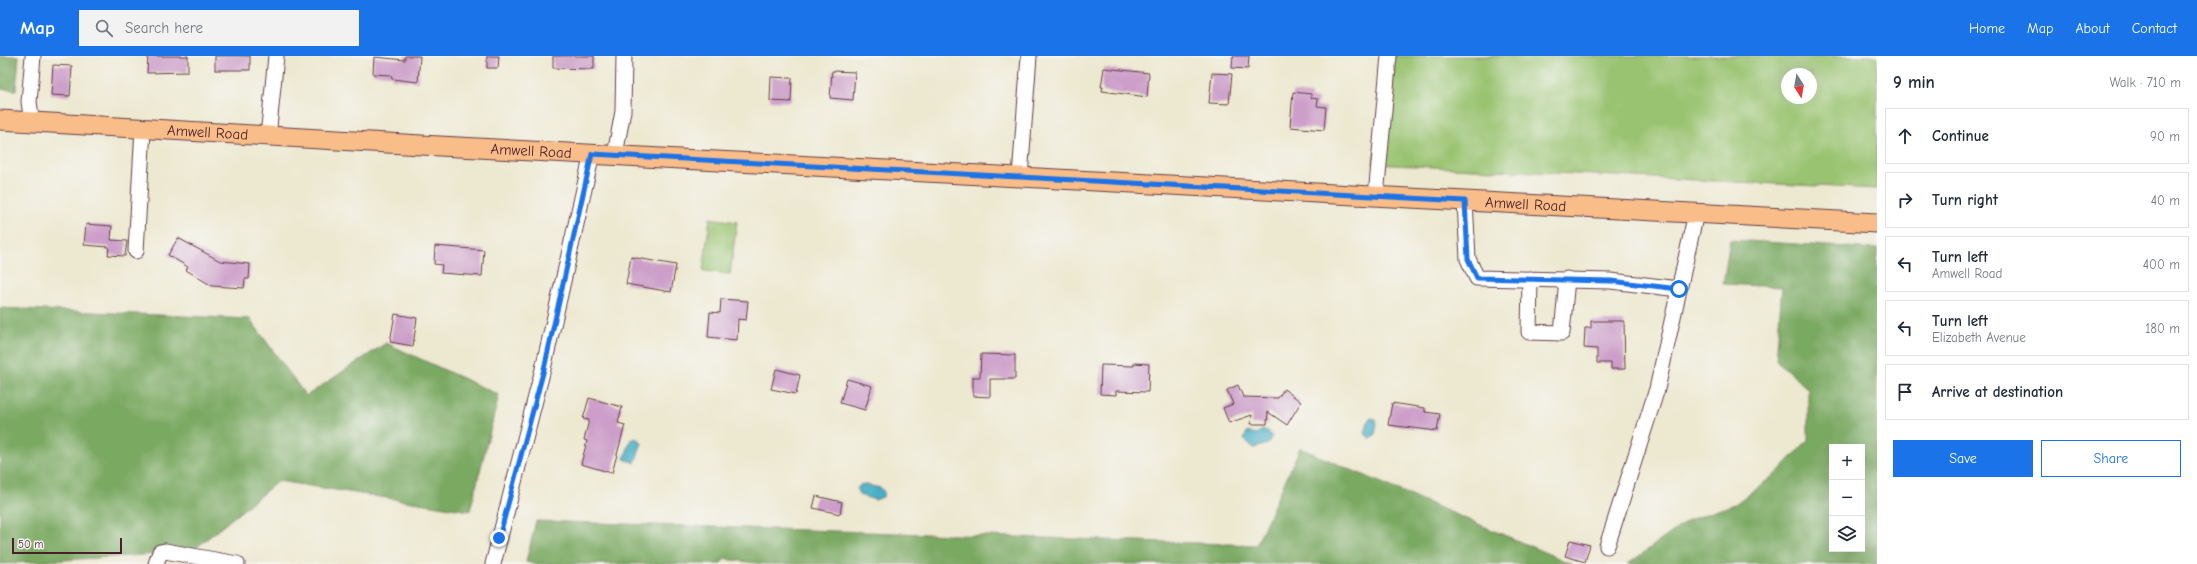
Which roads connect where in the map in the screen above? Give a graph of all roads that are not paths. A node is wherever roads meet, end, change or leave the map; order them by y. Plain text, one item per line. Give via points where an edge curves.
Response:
1 (33, 56) edge
2 (276, 56) edge
3 (624, 56) edge
4 (1029, 56) edge
5 (1389, 56) edge
6 (0, 120) edge
7 (32, 122) junction
8 (143, 129) junction
9 (268, 137) junction
10 (592, 154) junction
11 (616, 156) junction
12 (1020, 177) junction
13 (1376, 196) junction
14 (1465, 201) junction
15 (1696, 214) junction
16 (1877, 223) edge
17 (136, 251) dead end
18 (1530, 279) junction
19 (1567, 279) junction
20 (1679, 289) junction
21 (1607, 546) dead end
22 (156, 564) edge
23 (237, 564) edge
24 (493, 564) edge

1 - 7 street via 29,102
2 - 9 street
3 - 11 street via 623,112
4 - 12 street
5 - 13 street
6 - 7 main road, Amwell Road
7 - 8 main road, Amwell Road
8 - 9 main road, Amwell Road
8 - 17 street
9 - 10 main road, Amwell Road
10 - 11 main road, Amwell Road
10 - 24 street via 544,369
11 - 12 main road, Amwell Road
12 - 13 main road, Amwell Road
13 - 14 main road, Amwell Road
14 - 15 main road, Amwell Road
14 - 18 street via 1468,259 1477,278
15 - 16 main road, Amwell Road
15 - 20 street
18 - 19 street
18 - 19 street via 1529,332 1562,333
19 - 20 street
20 - 21 street via 1657,389
22 - 23 street via 160,552 165,551

